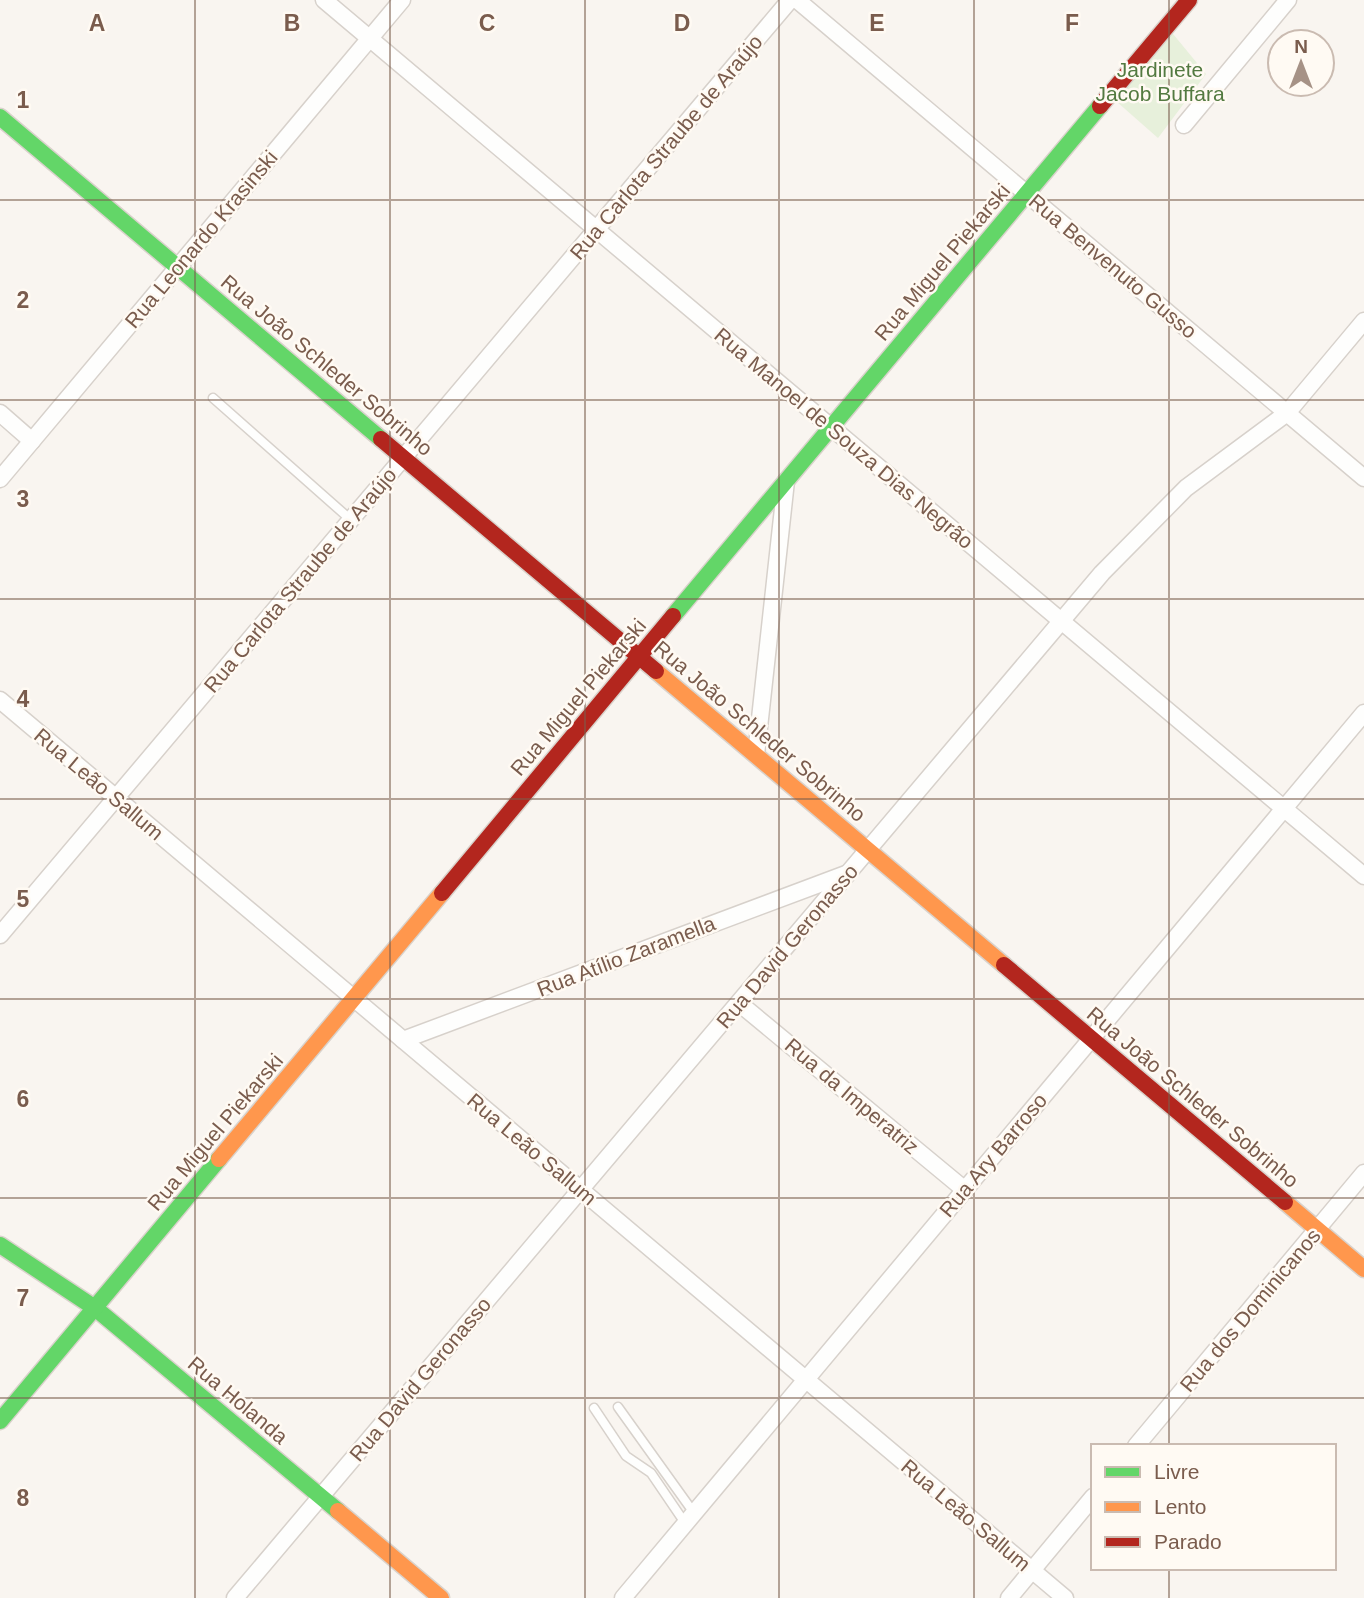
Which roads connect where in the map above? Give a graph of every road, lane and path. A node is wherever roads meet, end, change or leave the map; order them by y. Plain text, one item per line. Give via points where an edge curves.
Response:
1 (324, 0) edge
2 (402, 0) edge
3 (790, 0) edge
4 (797, 0) edge
5 (1288, 0) edge
6 (1186, 1) edge
7 (370, 39) junction
8 (0, 117) edge
9 (1184, 125) dead end
10 (1027, 194) junction
11 (596, 229) junction
12 (178, 267) junction
13 (1364, 321) edge
14 (213, 398) dead end
15 (1287, 413) junction
16 (0, 414) edge
17 (831, 427) junction
18 (32, 441) junction
19 (404, 457) junction
20 (1364, 478) edge
21 (0, 479) edge
22 (786, 481) junction
23 (351, 520) junction
24 (1062, 621) junction
25 (640, 657) junction
26 (0, 700) edge
27 (1364, 713) edge
28 (756, 755) junction
29 (116, 798) junction
30 (1284, 808) junction
31 (868, 850) junction
32 (849, 873) junction
33 (1364, 876) edge
34 (0, 935) edge
35 (354, 999) junction
36 (739, 1003) junction
37 (1091, 1038) junction
38 (403, 1040) junction
39 (1364, 1173) edge
40 (580, 1190) junction
41 (965, 1190) junction
42 (1317, 1229) junction
43 (0, 1245) edge
44 (1364, 1269) edge
45 (95, 1308) junction
46 (806, 1380) junction
47 (618, 1407) dead end
48 (594, 1408) dead end
49 (0, 1421) edge
50 (1138, 1444) edge
51 (320, 1497) junction
52 (1091, 1499) edge
53 (690, 1518) junction
54 (1032, 1570) junction
55 (235, 1598) edge
56 (441, 1598) edge
57 (623, 1598) edge
58 (1009, 1598) edge
59 (1065, 1598) edge

1 - 7 street, Rua Manoel de Souza Dias Negrão
2 - 7 street, Rua Leonardo Krasinski
3 - 11 street, Rua Carlota Straube de Araújo
4 - 10 street, Rua Benvenuto Gusso
5 - 9 street
6 - 10 street, Rua Miguel Piekarski
7 - 11 street, Rua Manoel de Souza Dias Negrão
7 - 12 street, Rua Leonardo Krasinski
8 - 12 street, Rua João Schleder Sobrinho
10 - 15 street, Rua Benvenuto Gusso
10 - 17 street, Rua Miguel Piekarski
11 - 17 street, Rua Manoel de Souza Dias Negrão
11 - 19 street, Rua Carlota Straube de Araújo
12 - 18 street, Rua Leonardo Krasinski
12 - 19 street, Rua João Schleder Sobrinho
13 - 15 street, Rua David Geronasso
14 - 23 lane
15 - 20 street, Rua Benvenuto Gusso
15 - 24 street, Rua David Geronasso via 1214,464 1160,512
16 - 18 street
17 - 22 street, Rua Miguel Piekarski
17 - 24 street, Rua Manoel de Souza Dias Negrão
18 - 21 street, Rua Leonardo Krasinski
19 - 23 street, Rua Carlota Straube de Araújo
19 - 25 street, Rua João Schleder Sobrinho
22 - 25 street, Rua Miguel Piekarski
22 - 28 street
23 - 29 street, Rua Carlota Straube de Araújo
24 - 30 street, Rua Manoel de Souza Dias Negrão
24 - 31 street, Rua David Geronasso
25 - 28 street, Rua João Schleder Sobrinho
25 - 35 street, Rua Miguel Piekarski
26 - 29 street, Rua Leão Sallum
27 - 30 street, Rua Ary Barroso
28 - 31 street, Rua João Schleder Sobrinho
29 - 34 street, Rua Carlota Straube de Araújo
29 - 35 street, Rua Leão Sallum
30 - 33 street, Rua Manoel de Souza Dias Negrão
30 - 37 street, Rua Ary Barroso
31 - 32 street, Rua David Geronasso
31 - 37 street, Rua João Schleder Sobrinho
32 - 36 street, Rua David Geronasso
32 - 38 street, Rua Atílio Zaramella
35 - 38 street, Rua Leão Sallum
35 - 45 street, Rua Miguel Piekarski
36 - 40 street, Rua David Geronasso
36 - 41 street, Rua da Imperatriz
37 - 41 street, Rua Ary Barroso
37 - 42 street, Rua João Schleder Sobrinho
38 - 40 street, Rua Leão Sallum
39 - 42 street, Rua dos Dominicanos
40 - 46 street, Rua Leão Sallum
40 - 51 street, Rua David Geronasso
41 - 46 street, Rua Ary Barroso
42 - 44 street, Rua João Schleder Sobrinho
42 - 50 street, Rua dos Dominicanos
43 - 45 street, Rua Holanda
45 - 49 street, Rua Miguel Piekarski
45 - 51 street, Rua Holanda
46 - 53 street, Rua Ary Barroso
46 - 54 street, Rua Leão Sallum
47 - 53 lane
48 - 53 lane via 625,1456 651,1473
51 - 55 street, Rua David Geronasso
51 - 56 street, Rua Holanda
52 - 54 street
53 - 57 street, Rua Ary Barroso
54 - 58 street
54 - 59 street, Rua Leão Sallum

